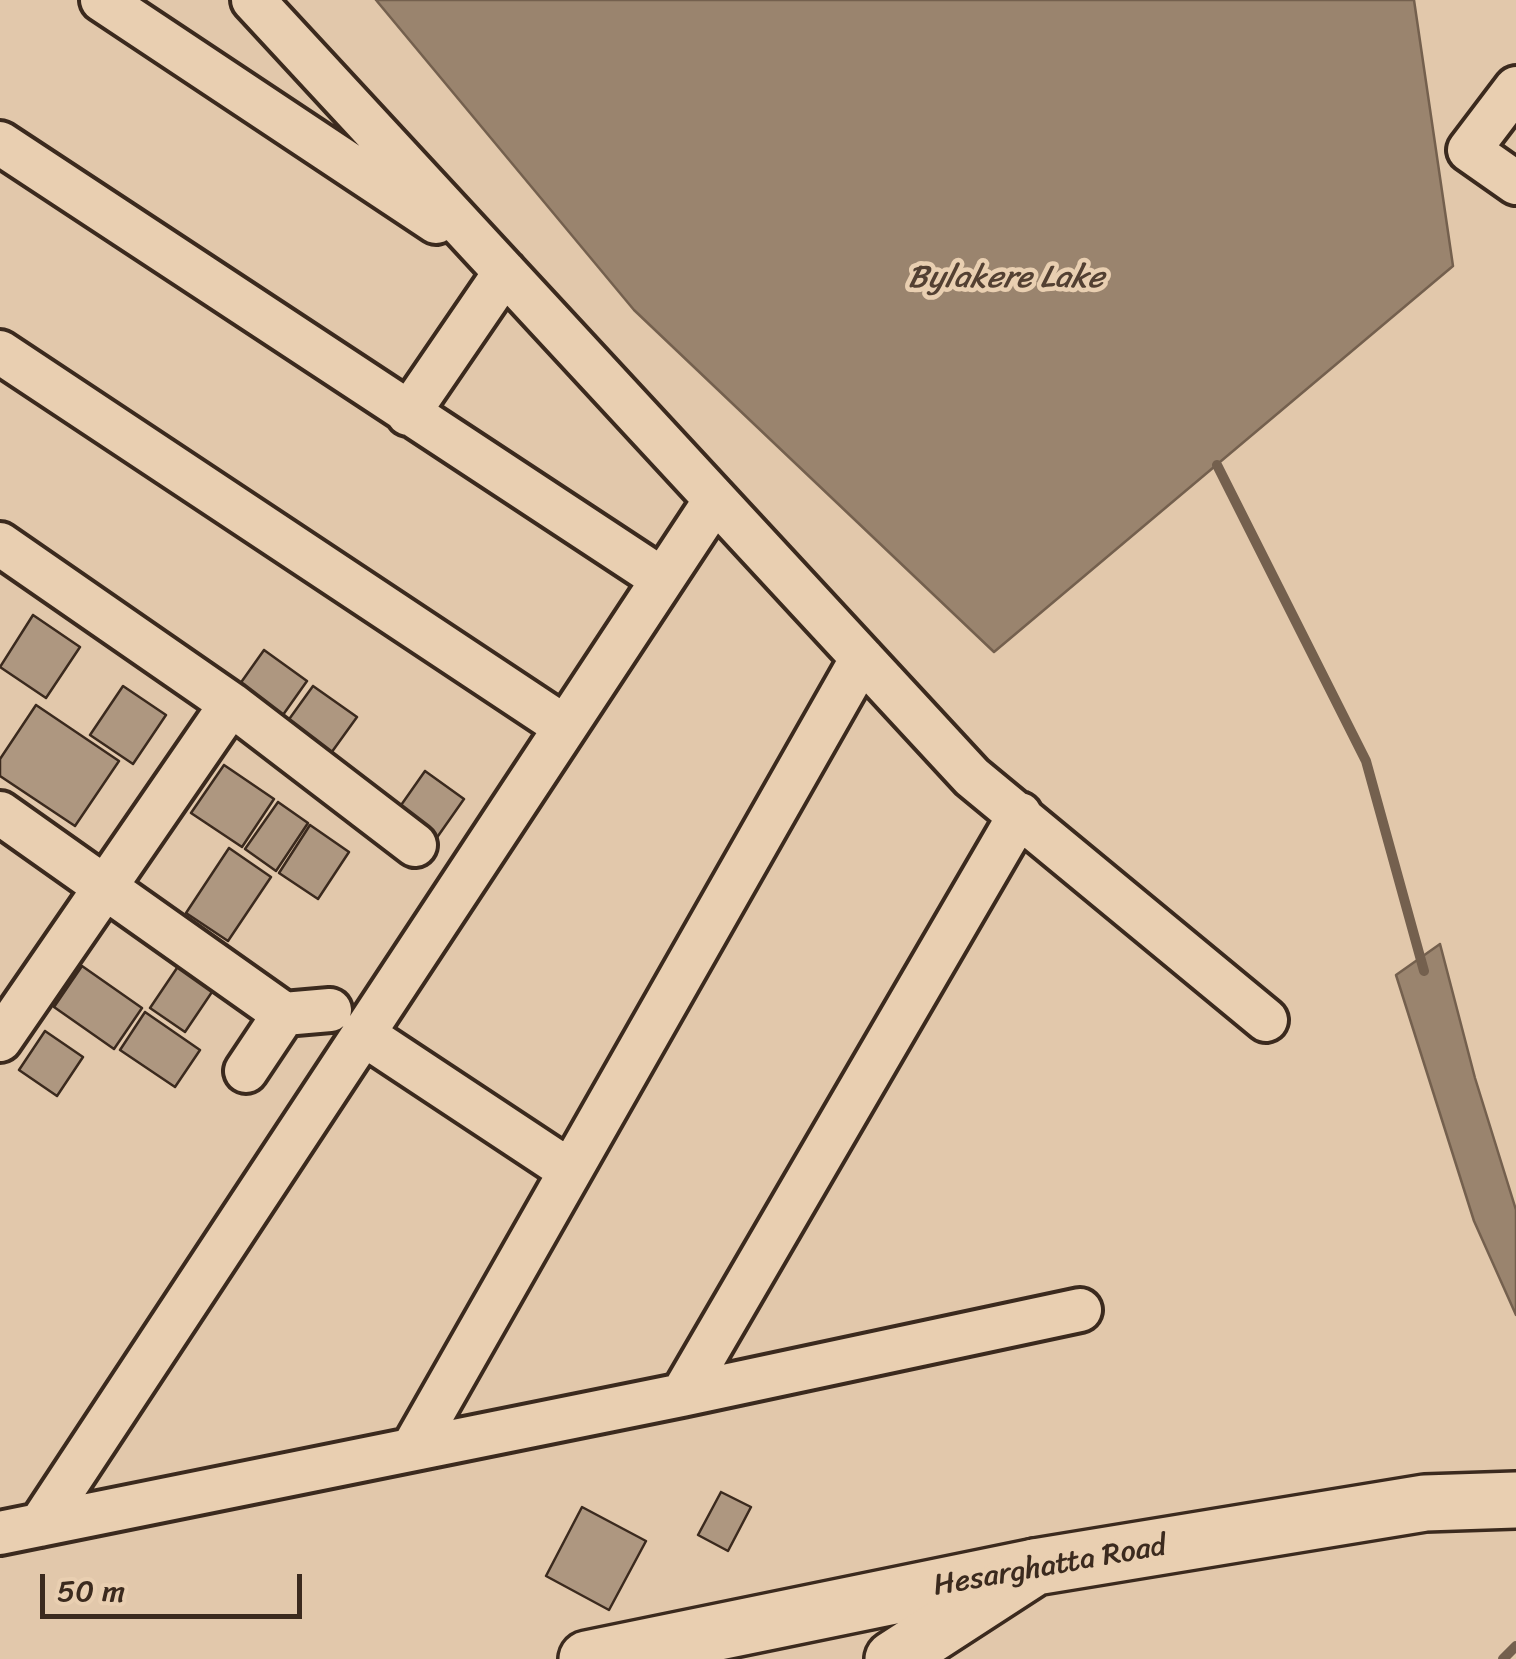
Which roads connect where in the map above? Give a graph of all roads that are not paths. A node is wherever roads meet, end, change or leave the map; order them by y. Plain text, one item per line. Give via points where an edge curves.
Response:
1 (102, 0) edge
2 (253, 0) edge
3 (1516, 88) edge
4 (0, 143) edge
5 (1516, 183) edge
6 (500, 267) junction
7 (0, 352) edge
8 (408, 414) junction
9 (715, 500) junction
10 (0, 544) edge
11 (662, 580) junction
12 (862, 658) junction
13 (230, 704) junction
14 (565, 727) junction
15 (0, 813) edge
16 (1020, 814) junction
17 (415, 845) dead end
18 (102, 887) junction
19 (284, 1014) junction
20 (1266, 1020) dead end
21 (347, 1022) junction
22 (4, 1025) edge
23 (246, 1071) dead end
24 (570, 1171) junction
25 (1080, 1310) dead end
26 (682, 1396) junction
27 (413, 1448) junction
28 (1516, 1500) edge
29 (20, 1530) edge
30 (1035, 1568) junction
31 (587, 1659) edge
32 (893, 1659) edge

1 - 6 street
2 - 6 street
3 - 5 street via 1469,150
4 - 8 street
6 - 8 street
6 - 9 street
7 - 14 street
8 - 11 street
9 - 11 street
9 - 12 street
10 - 13 street
11 - 14 street
12 - 16 street via 972,777
12 - 24 street
13 - 17 street
13 - 18 street
14 - 21 street
15 - 18 street
16 - 20 street
16 - 26 street
18 - 19 street
18 - 22 street
19 - 21 street
19 - 23 street
21 - 24 street
21 - 29 street
24 - 27 street
25 - 26 street
26 - 27 street
27 - 29 street
28 - 30 main road, Hesarghatta Road via 1425,1503
30 - 31 main road, Hesarghatta Road
30 - 32 main road

